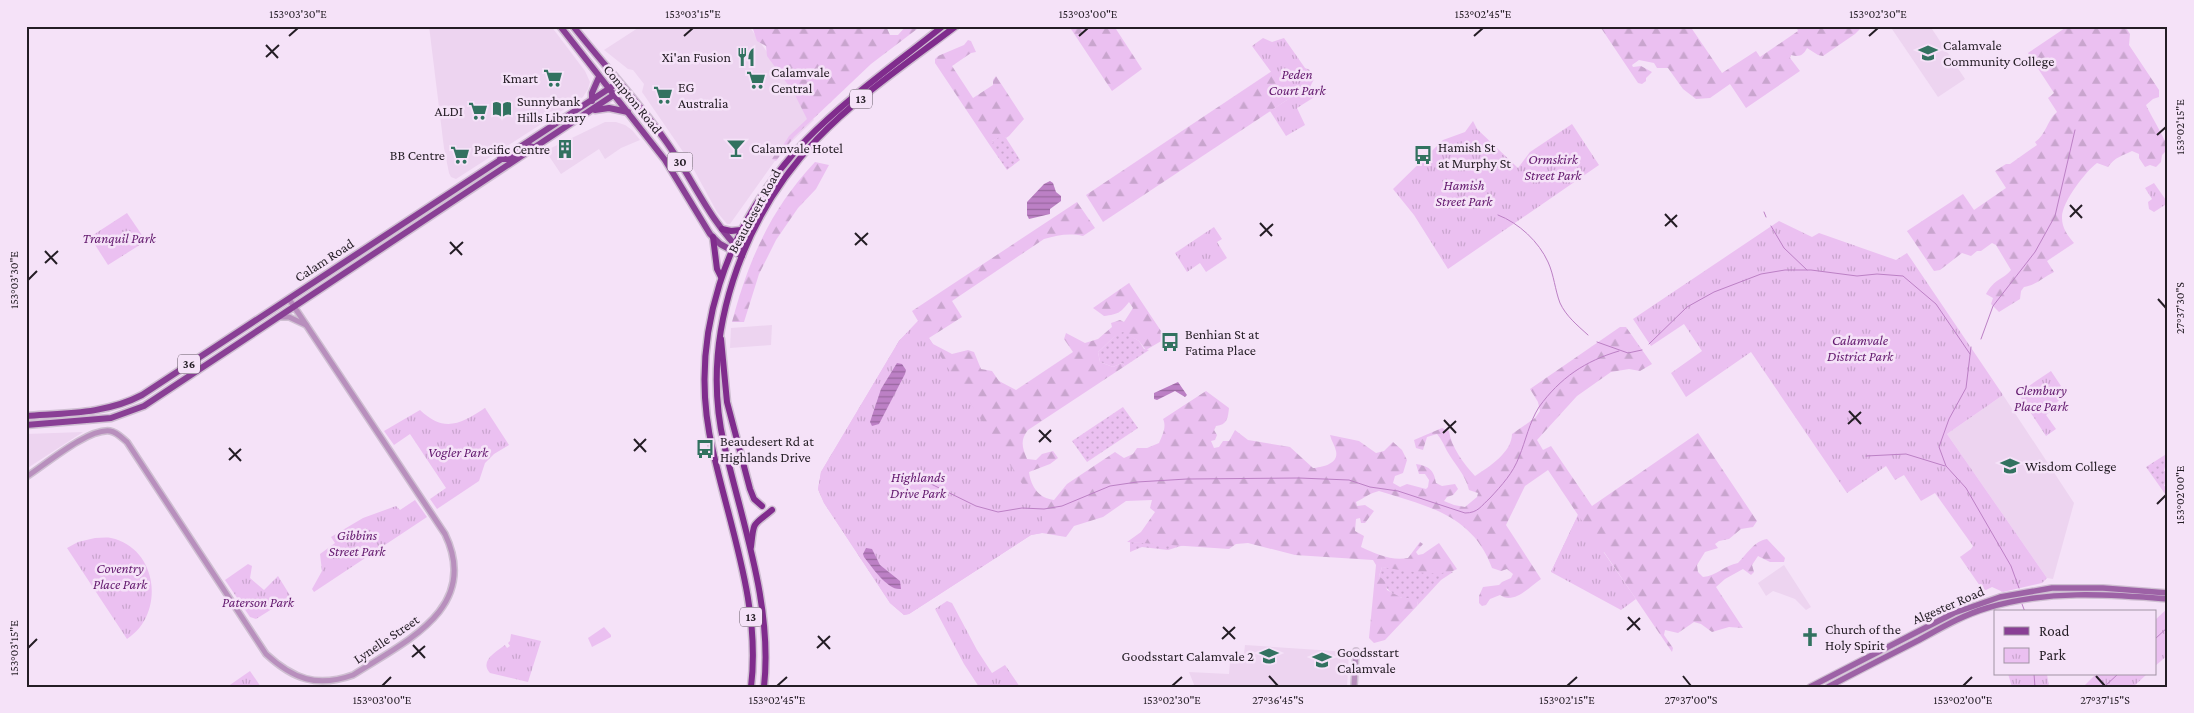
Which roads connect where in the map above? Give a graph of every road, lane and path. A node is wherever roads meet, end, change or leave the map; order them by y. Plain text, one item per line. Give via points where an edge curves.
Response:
1 (560, 26) edge
2 (573, 26) edge
3 (943, 26) edge
4 (956, 26) edge
5 (600, 77) junction
6 (619, 82) junction
7 (624, 88) junction
8 (609, 89) junction
9 (615, 96) junction
10 (592, 101) junction
11 (594, 110) junction
12 (628, 112) junction
13 (536, 148) junction
14 (499, 159) junction
15 (722, 229) junction
16 (741, 230) junction
17 (713, 237) junction
18 (733, 247) junction
19 (742, 254) junction
20 (721, 277) junction
21 (289, 299) junction
22 (294, 307) junction
23 (278, 317) junction
24 (306, 325) junction
25 (720, 335) junction
26 (26, 416) edge
27 (26, 425) edge
28 (26, 477) edge
29 (762, 506) dead end
30 (772, 510) dead end
31 (750, 552) junction
32 (2168, 593) edge
33 (2168, 599) edge
34 (1356, 651) dead end
35 (751, 687) edge
36 (764, 687) edge
37 (1354, 687) edge
38 (1810, 687) edge
39 (1828, 687) edge

1 - 5 main road, Compton Road / 30
2 - 6 main road, Compton Road / 30
3 - 16 highway, Beaudesert Road / 13 via 846,102 806,141 770,184
4 - 19 highway, Beaudesert Road / 13 via 856,103 817,140 783,182
5 - 8 main road, Compton Road / 30
5 - 10 main road
6 - 7 main road, Compton Road / 30
6 - 8 main road, Calam Road / 36
7 - 9 main road, Calam Road / 36
7 - 15 main road, Compton Road / 30 via 668,144
8 - 9 main road, Compton Road / 30
8 - 10 main road, Calam Road / 36
9 - 11 main road, Calam Road / 36
9 - 12 main road, Compton Road / 30
10 - 14 main road, Calam Road / 36
11 - 12 main road via 609,108
11 - 13 main road, Calam Road / 36
12 - 17 main road, Compton Road / 30 via 665,160
13 - 14 main road via 529,146 509,158
13 - 22 main road, Calam Road / 36
14 - 21 main road, Calam Road / 36
15 - 16 highway
15 - 18 main road, Compton Road / 30
16 - 18 highway, Beaudesert Road / 13
17 - 18 main road, Compton Road
17 - 20 highway, 30
18 - 19 main road, Compton Road / 30
18 - 20 highway, Beaudesert Road / 13
19 - 25 highway, Beaudesert Road / 13
20 - 35 highway, Beaudesert Road / 13 via 707,330 704,398 712,448 751,615 754,660
21 - 22 street, Lynelle Street
21 - 26 main road, Calam Road / 36 via 130,401 104,409
22 - 23 main road, Calam Road / 36
22 - 24 street, Lynelle Street
23 - 24 street via 289,317
23 - 27 main road, Calam Road / 36 via 138,408 111,418
24 - 28 street, Lynelle Street via 445,534 454,569 452,590 444,606 424,629 353,675 319,682 281,668 266,654 127,442 116,433 104,431 87,436
25 - 29 highway via 727,402 750,489
25 - 31 highway, Beaudesert Road / 13 via 717,384 721,427
30 - 31 highway via 753,526
31 - 36 highway, Beaudesert Road / 13 via 764,621
32 - 38 main road, Algester Road via 2052,588 2000,597 1954,613
33 - 39 main road, Algester Road via 2052,595 1988,608 1958,619
34 - 37 street

